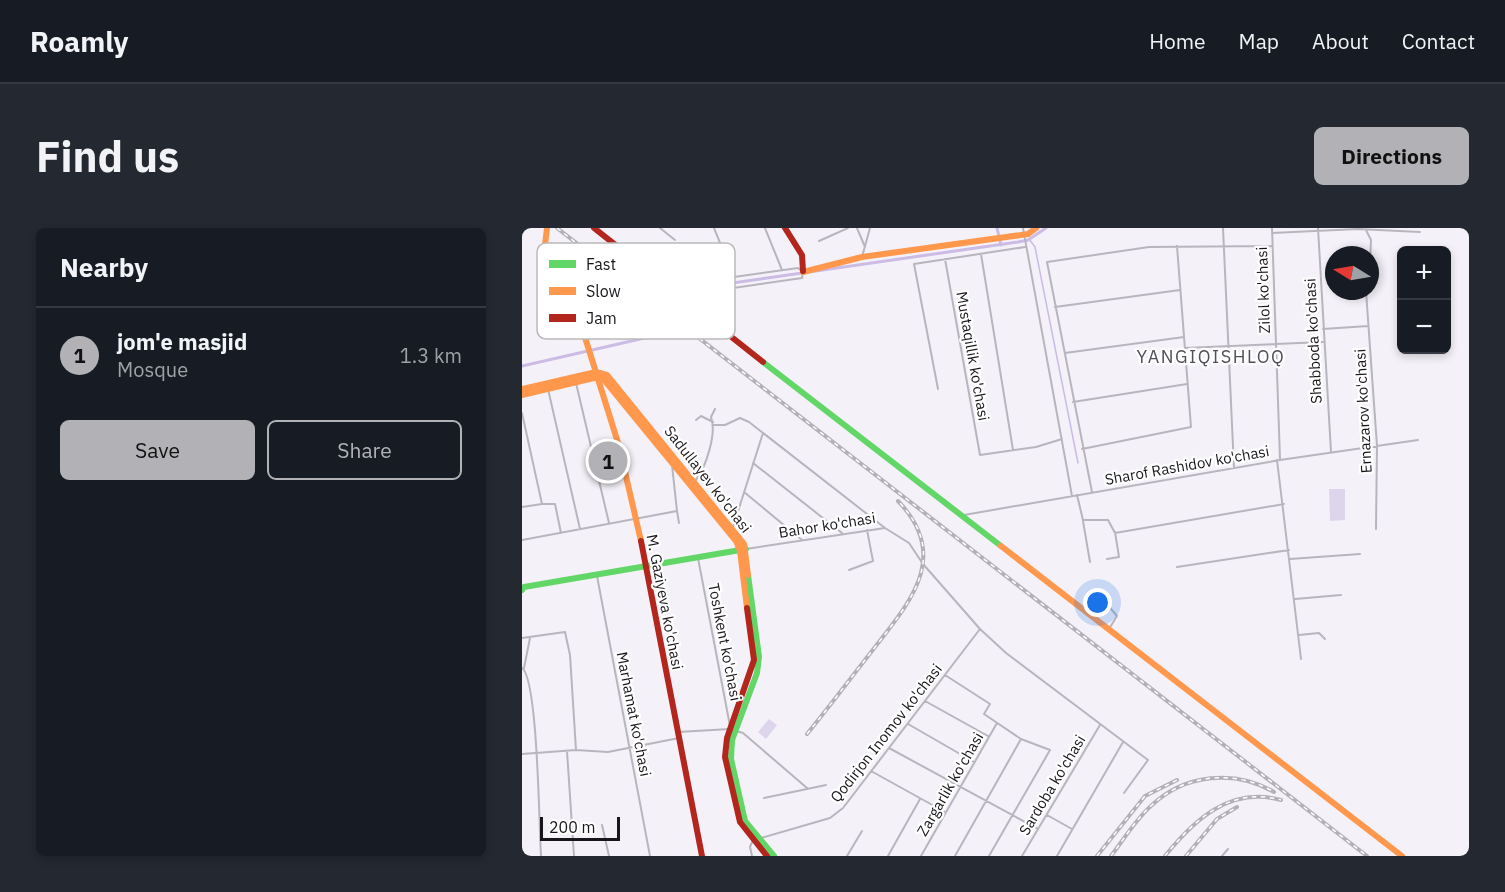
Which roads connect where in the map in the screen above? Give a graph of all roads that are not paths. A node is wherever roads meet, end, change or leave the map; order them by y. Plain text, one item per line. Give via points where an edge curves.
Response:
1 (547, 228) edge
2 (594, 228) edge
3 (660, 228) edge
4 (714, 228) edge
5 (765, 228) edge
6 (785, 228) edge
7 (848, 228) edge
8 (857, 228) edge
9 (870, 228) edge
10 (1036, 228) edge
11 (1223, 228) edge
12 (1272, 228) edge
13 (1318, 229) edge
14 (1360, 229) edge
15 (1366, 230) junction
16 (1023, 231) edge
17 (1420, 232) dead end
18 (1272, 233) junction
19 (675, 240) dead end
20 (819, 241) dead end
21 (545, 243) edge
22 (613, 243) edge
23 (720, 243) edge
24 (1177, 246) junction
25 (1224, 246) junction
26 (1272, 246) junction
27 (1371, 246) edge
28 (865, 248) junction
29 (1025, 248) junction
30 (981, 254) junction
31 (862, 256) junction
32 (945, 259) junction
33 (782, 270) junction
34 (803, 275) junction
35 (735, 278) edge
36 (735, 287) edge
37 (1181, 290) junction
38 (1367, 300) edge
39 (1055, 307) junction
40 (1368, 326) junction
41 (1323, 329) junction
42 (1184, 337) junction
43 (586, 339) edge
44 (733, 339) edge
45 (1323, 342) junction
46 (1275, 344) junction
47 (1228, 345) junction
48 (1185, 348) junction
49 (1064, 353) junction
50 (597, 375) junction
51 (576, 382) junction
52 (1187, 384) junction
53 (938, 388) dead end
54 (522, 389) edge
55 (548, 389) junction
56 (522, 395) edge
57 (1073, 402) junction
58 (715, 409) dead end
59 (522, 413) edge
60 (696, 420) dead end
61 (714, 424) junction
62 (764, 433) junction
63 (1062, 439) junction
64 (1418, 440) dead end
65 (1377, 446) junction
66 (1082, 448) junction
67 (1014, 451) junction
68 (1331, 452) junction
69 (671, 459) junction
70 (1279, 460) junction
71 (753, 463) junction
72 (1234, 468) junction
73 (695, 481) junction
74 (744, 492) junction
75 (1092, 492) junction
76 (1077, 495) junction
77 (1072, 496) junction
78 (542, 504) junction
79 (1284, 504) junction
80 (522, 507) edge
81 (677, 511) junction
82 (962, 516) junction
83 (637, 517) junction
84 (1083, 520) junction
85 (679, 523) dead end
86 (609, 524) junction
87 (733, 527) junction
88 (885, 528) junction
89 (1376, 529) dead end
90 (580, 530) junction
91 (867, 530) junction
92 (1115, 532) junction
93 (561, 533) junction
94 (842, 533) junction
95 (522, 540) edge
96 (802, 540) junction
97 (743, 550) junction
98 (1289, 550) junction
99 (1360, 554) dead end
100 (698, 558) junction
101 (1107, 559) dead end
102 (1290, 559) junction
103 (1090, 562) dead end
104 (647, 566) junction
105 (1177, 567) dead end
106 (849, 570) dead end
107 (597, 576) junction
108 (523, 588) edge
109 (1341, 596) dead end
110 (1101, 597) dead end
111 (1295, 598) junction
112 (980, 628) junction
113 (1109, 629) junction
114 (1299, 635) junction
115 (530, 637) junction
116 (522, 638) edge
117 (1325, 639) dead end
118 (1301, 659) dead end
119 (523, 668) edge
120 (945, 675) junction
121 (925, 701) junction
122 (997, 722) junction
123 (908, 724) junction
124 (1100, 725) junction
125 (733, 730) junction
126 (679, 735) junction
127 (989, 736) junction
128 (1021, 739) junction
129 (1123, 742) junction
130 (889, 748) junction
131 (576, 750) junction
132 (630, 750) junction
133 (567, 751) junction
134 (535, 753) junction
135 (522, 754) edge
136 (974, 762) junction
137 (871, 771) junction
138 (826, 784) dead end
139 (960, 788) junction
140 (807, 789) junction
141 (1124, 793) dead end
142 (764, 798) dead end
143 (920, 799) junction
144 (986, 802) junction
145 (945, 813) junction
146 (1047, 815) junction
147 (1012, 816) junction
148 (602, 825) dead end
149 (1038, 829) junction
150 (1072, 829) junction
151 (862, 831) dead end
152 (756, 840) junction
153 (1228, 849) dead end
154 (541, 856) edge
155 (574, 856) edge
156 (609, 856) edge
157 (650, 856) edge
158 (702, 856) edge
159 (752, 856) edge
160 (767, 856) edge
161 (774, 856) edge
162 (847, 856) edge
163 (888, 856) edge
164 (922, 856) edge
165 (955, 856) edge
166 (989, 856) edge
167 (1022, 856) edge
168 (1057, 856) edge
169 (1222, 856) edge
170 (1402, 856) edge

1 - 21 main road, M. Gaziyeva ko'chasi
2 - 22 main road
3 - 19 street
4 - 23 street
5 - 33 street
6 - 34 main road via 802,255
7 - 20 street
8 - 28 street
9 - 28 street
10 - 16 main road
11 - 25 street
12 - 18 street, Zilol ko'chasi
13 - 14 street
13 - 18 street
13 - 41 street, Shabboda ko'chasi
14 - 15 street
15 - 17 street
15 - 27 street
16 - 29 street
16 - 31 main road
18 - 26 street, Zilol ko'chasi
24 - 25 street
24 - 37 street
24 - 39 street via 1047,262
25 - 26 street
25 - 47 street
26 - 46 street, Zilol ko'chasi
28 - 31 street
29 - 30 street
29 - 63 street
30 - 32 street
30 - 67 street
31 - 34 main road
32 - 53 street via 914,264
32 - 67 street, Mustaqillik ko'chasi via 980,455
33 - 34 street via 798,268
33 - 35 street
34 - 36 street
37 - 39 street
37 - 42 street
38 - 40 street, Ernazarov ko'chasi
39 - 49 street
40 - 41 street
40 - 65 street, Ernazarov ko'chasi
41 - 45 street, Shabboda ko'chasi
42 - 48 street
42 - 49 street
43 - 50 main road, M. Gaziyeva ko'chasi
44 - 82 main road
45 - 46 street
45 - 68 street, Shabboda ko'chasi
46 - 47 street
46 - 70 street, Zilol ko'chasi
47 - 48 street
47 - 72 street
48 - 52 street
49 - 57 street
50 - 51 main road
50 - 54 main road
50 - 69 main road via 610,385
50 - 73 main road, Sadullayev ko'chasi via 611,378
50 - 83 main road, M. Gaziyeva ko'chasi
51 - 55 main road
51 - 86 street
52 - 57 street
52 - 66 street via 1189,429
55 - 56 main road
55 - 90 street
57 - 66 street
58 - 61 street via 711,417
59 - 78 street
60 - 61 street via 700,416
61 - 62 street via 725,425 740,418
61 - 73 street via 702,474
62 - 71 street
62 - 88 street
63 - 67 street
63 - 77 street
64 - 65 street, Sharof Rashidov ko'chasi
65 - 68 street, Sharof Rashidov ko'chasi
65 - 89 street, Ernazarov ko'chasi
66 - 75 street
68 - 70 street, Sharof Rashidov ko'chasi
69 - 81 street
69 - 97 main road
70 - 72 street, Sharof Rashidov ko'chasi
70 - 79 street, Zilol ko'chasi
71 - 74 street
71 - 94 street
72 - 75 street, Sharof Rashidov ko'chasi
73 - 87 main road, Sadullayev ko'chasi
74 - 87 street
74 - 96 street
75 - 76 street, Sharof Rashidov ko'chasi
76 - 77 street, Sharof Rashidov ko'chasi
76 - 84 street
77 - 82 street, Sharof Rashidov ko'chasi
78 - 80 street
78 - 93 street via 555,504
79 - 92 street
79 - 98 street, Zilol ko'chasi
81 - 83 street
81 - 85 street
82 - 113 main road
83 - 86 street
83 - 104 main road, M. Gaziyeva ko'chasi
84 - 92 street via 1108,520
84 - 103 street
86 - 90 street
87 - 97 main road, Sadullayev ko'chasi
88 - 91 street, Bahor ko'chasi
88 - 112 street via 909,543
90 - 93 street
91 - 94 street, Bahor ko'chasi
91 - 106 street via 873,561
92 - 101 street via 1119,556
93 - 95 street
94 - 96 street, Bahor ko'chasi
96 - 97 street, Bahor ko'chasi
97 - 100 main road, Bahor ko'chasi
97 - 125 main road via 754,660
98 - 102 street, Zilol ko'chasi
98 - 105 street
99 - 102 street
100 - 104 main road, Bahor ko'chasi
100 - 125 street, Toshkent ko'chasi
102 - 111 street, Zilol ko'chasi
104 - 107 main road, Bahor ko'chasi
104 - 126 main road, M. Gaziyeva ko'chasi
107 - 108 main road, Bahor ko'chasi
107 - 132 street, Marhamat ko'chasi
109 - 111 street
110 - 113 street via 1117,616
111 - 114 street, Zilol ko'chasi
112 - 120 street, Qodirjon Inomov ko'chasi
112 - 124 street
113 - 170 main road
114 - 117 street via 1319,633
114 - 118 street, Zilol ko'chasi
115 - 116 street
115 - 119 street
115 - 131 street via 565,632
119 - 134 street via 534,708
120 - 121 street, Qodirjon Inomov ko'chasi
120 - 122 street via 990,704 984,714
121 - 123 street, Qodirjon Inomov ko'chasi
121 - 127 street
122 - 127 street, Zargarlik ko'chasi
122 - 128 street
123 - 130 street, Qodirjon Inomov ko'chasi
123 - 136 street
124 - 129 street
124 - 146 street, Sardoba ko'chasi
125 - 126 street
125 - 140 street via 743,733
125 - 152 main road via 730,759 738,799
126 - 132 street
126 - 158 main road, M. Gaziyeva ko'chasi
127 - 136 street, Zargarlik ko'chasi
128 - 144 street
128 - 147 street via 1050,750
129 - 141 street via 1148,760
129 - 150 street
130 - 137 street, Qodirjon Inomov ko'chasi
130 - 139 street
131 - 132 street
131 - 133 street
132 - 157 street, Marhamat ko'chasi
133 - 134 street
133 - 155 street
134 - 135 street
134 - 154 street
136 - 139 street, Zargarlik ko'chasi
137 - 143 street
137 - 152 street, Qodirjon Inomov ko'chasi via 843,808 830,818
138 - 140 street
139 - 144 street
139 - 145 street, Zargarlik ko'chasi
140 - 142 street
143 - 145 street
143 - 163 street
144 - 147 street
144 - 165 street
145 - 164 street, Zargarlik ko'chasi
146 - 149 street, Sardoba ko'chasi
146 - 150 street
147 - 149 street
147 - 166 street
148 - 156 street
149 - 167 street, Sardoba ko'chasi
150 - 168 street
151 - 162 street
152 - 159 street via 750,847
152 - 160 main road
152 - 161 main road
153 - 169 street

